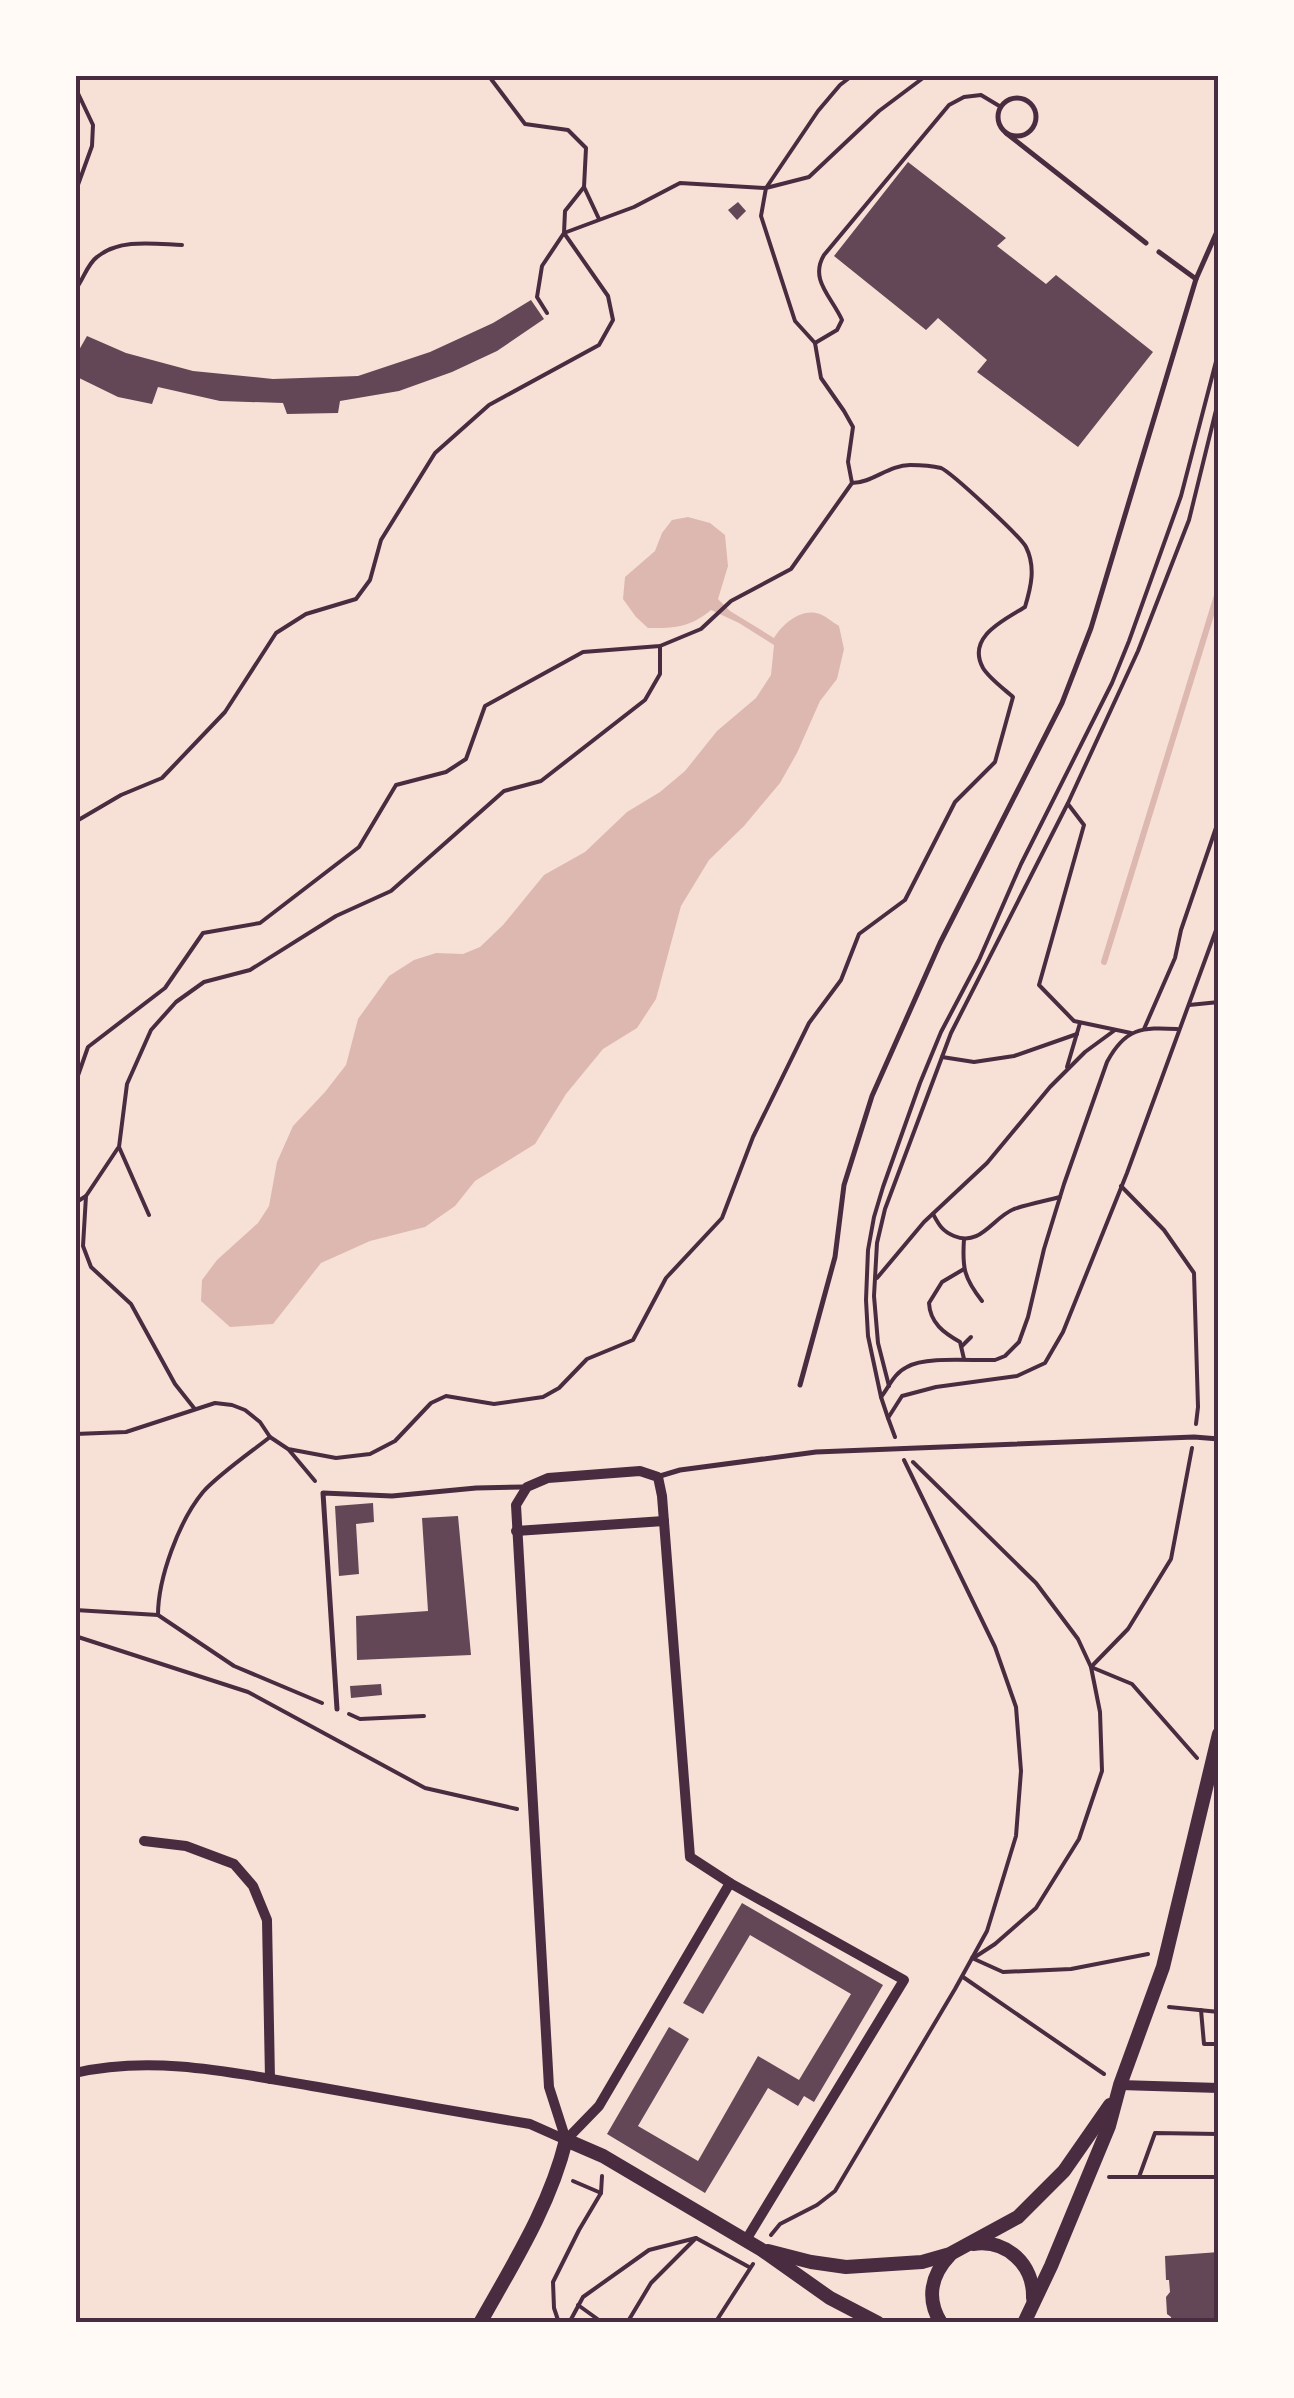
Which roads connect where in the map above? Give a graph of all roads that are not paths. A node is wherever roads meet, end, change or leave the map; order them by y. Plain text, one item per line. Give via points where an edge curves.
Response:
1 (1006, 133) junction
2 (1219, 227) edge
3 (1146, 243) dead end
4 (1159, 252) dead end
5 (1196, 279) junction
6 (800, 1385) dead end
7 (1219, 1439) edge
8 (658, 1477) junction
9 (527, 1488) junction
10 (664, 1521) junction
11 (516, 1531) junction
12 (336, 1709) road end
13 (1219, 1734) edge
14 (144, 1841) dead end
15 (730, 1883) junction
16 (75, 2072) edge
17 (270, 2079) junction
18 (1219, 2088) edge
19 (1119, 2090) junction
20 (566, 2140) junction
21 (746, 2240) junction
22 (968, 2245) junction
23 (762, 2250) junction
24 (950, 2254) junction
25 (1029, 2315) edge
26 (480, 2323) edge
27 (878, 2323) edge
28 (941, 2323) edge

1 - 1 lane via 1020,137 1032,130 1036,116 1026,100 1001,107
1 - 3 lane
2 - 5 lane
4 - 5 lane
5 - 6 lane via 1091,628 1062,703 940,942 872,1096 844,1185 835,1257
7 - 8 lane via 816,1452
8 - 9 street via 640,1471 548,1478
8 - 10 street
9 - 11 street via 516,1504
9 - 12 lane via 323,1493
10 - 11 street
10 - 15 street via 690,1857
11 - 20 street via 550,2086
13 - 19 street via 1166,1951
14 - 17 street via 186,1846 234,1864 253,1886 267,1920
15 - 20 street via 599,2106
15 - 21 street via 904,1980
16 - 17 street via 158,2064
17 - 20 street via 530,2124
18 - 19 street
19 - 22 street via 1064,2170 1018,2217
19 - 25 street
20 - 21 street
20 - 26 street via 558,2174
21 - 23 street
22 - 24 street
22 - 25 street via 994,2244 1017,2256 1031,2278
23 - 24 street via 846,2266
23 - 27 street
24 - 28 street via 931,2292

